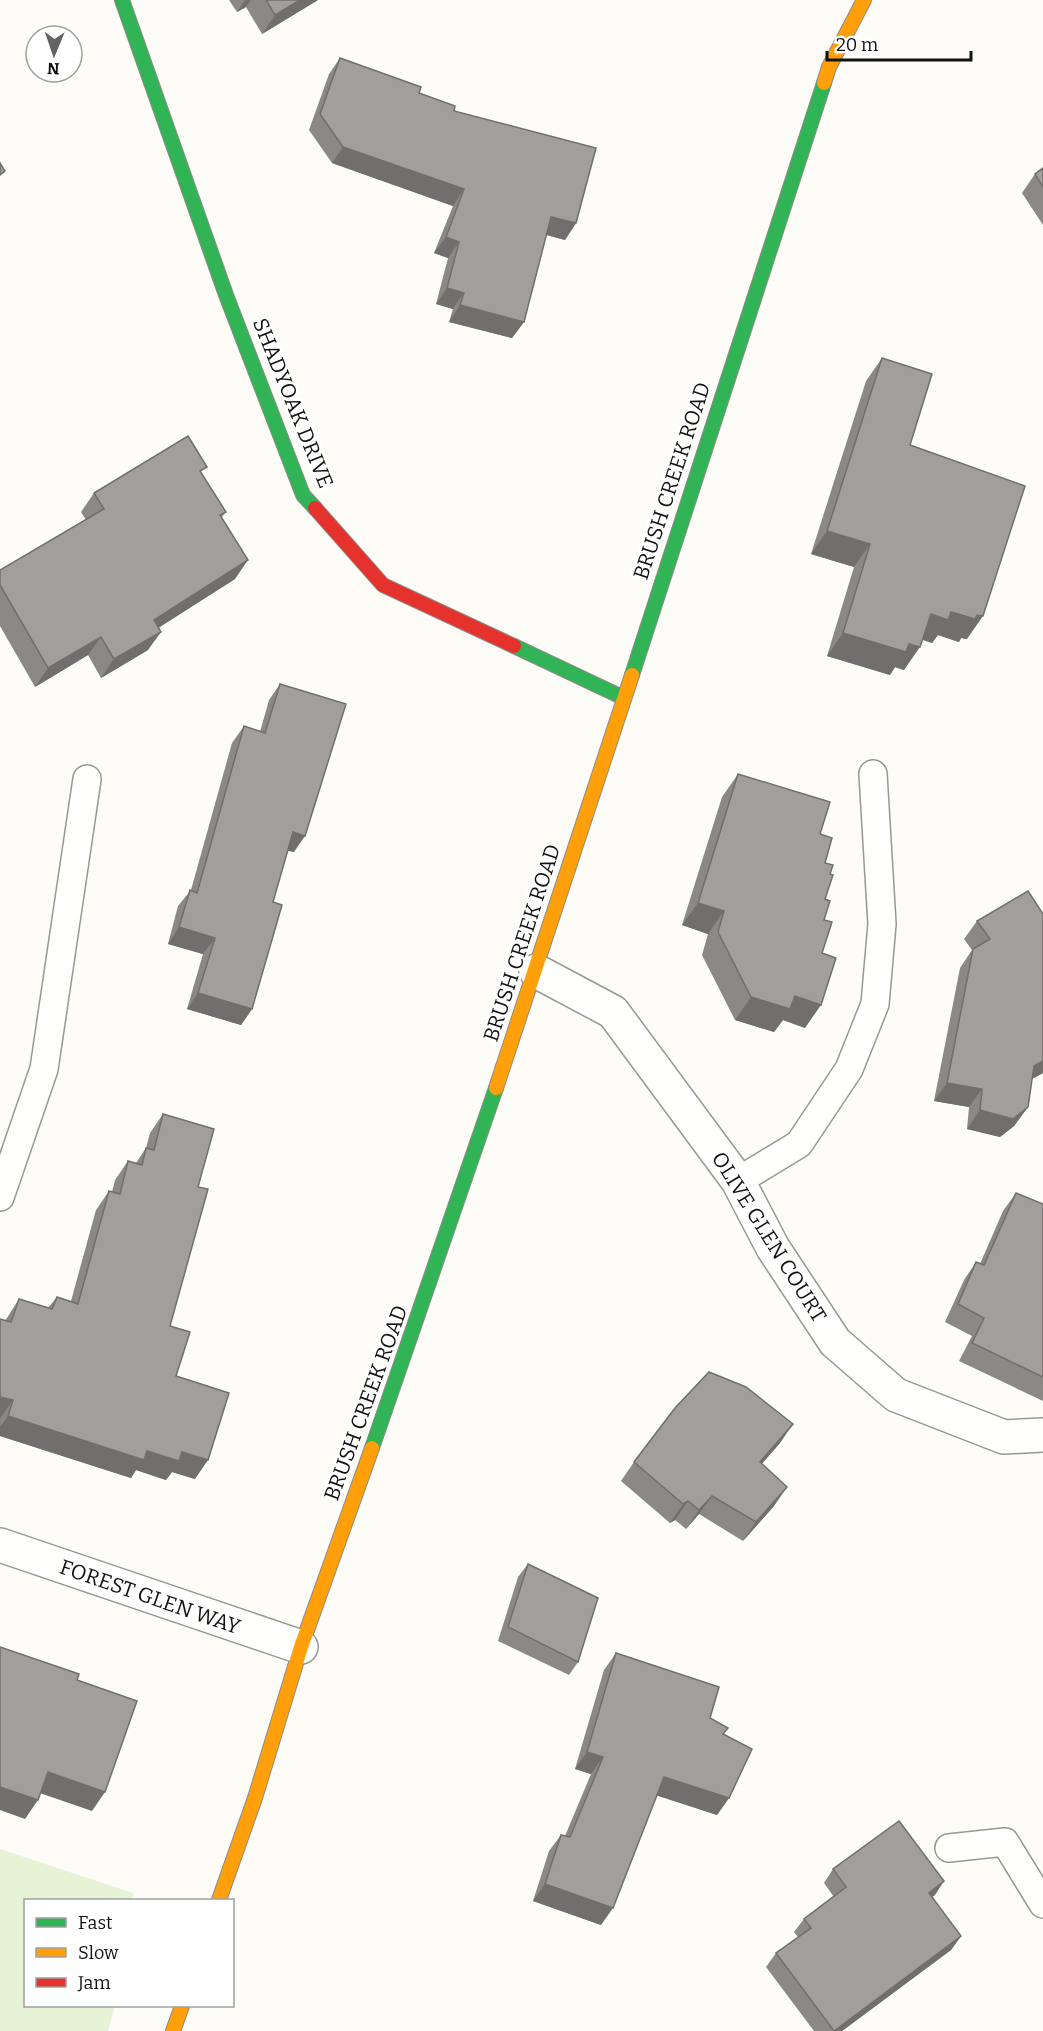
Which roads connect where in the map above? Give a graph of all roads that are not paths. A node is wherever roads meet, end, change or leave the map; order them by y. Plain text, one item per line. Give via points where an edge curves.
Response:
1 (122, 0) edge
2 (864, 0) edge
3 (624, 698) junction
4 (873, 774) dead end
5 (87, 779) dead end
6 (536, 971) junction
7 (738, 1180) junction
8 (0, 1197) edge
9 (1043, 1435) edge
10 (0, 1545) edge
11 (301, 1647) junction
12 (949, 1848) dead end
13 (219, 1899) edge
14 (1043, 1904) edge
15 (182, 2007) edge
16 (173, 2031) edge

1 - 3 street, SHADYOAK DRIVE via 226,295 303,495 383,585
2 - 3 street, BRUSH CREEK ROAD via 829,67
3 - 6 street, BRUSH CREEK ROAD
4 - 7 lane via 882,924 875,1004 849,1070 799,1144
5 - 8 lane via 44,1069
6 - 7 street, OLIVE GLEN COURT via 613,1012
6 - 11 street, BRUSH CREEK ROAD via 442,1251
7 - 9 street, OLIVE GLEN COURT via 773,1248 835,1342 896,1395 1004,1437
10 - 11 street, FOREST GLEN WAY
11 - 13 street, BRUSH CREEK ROAD
12 - 14 lane via 1005,1842
15 - 16 street

